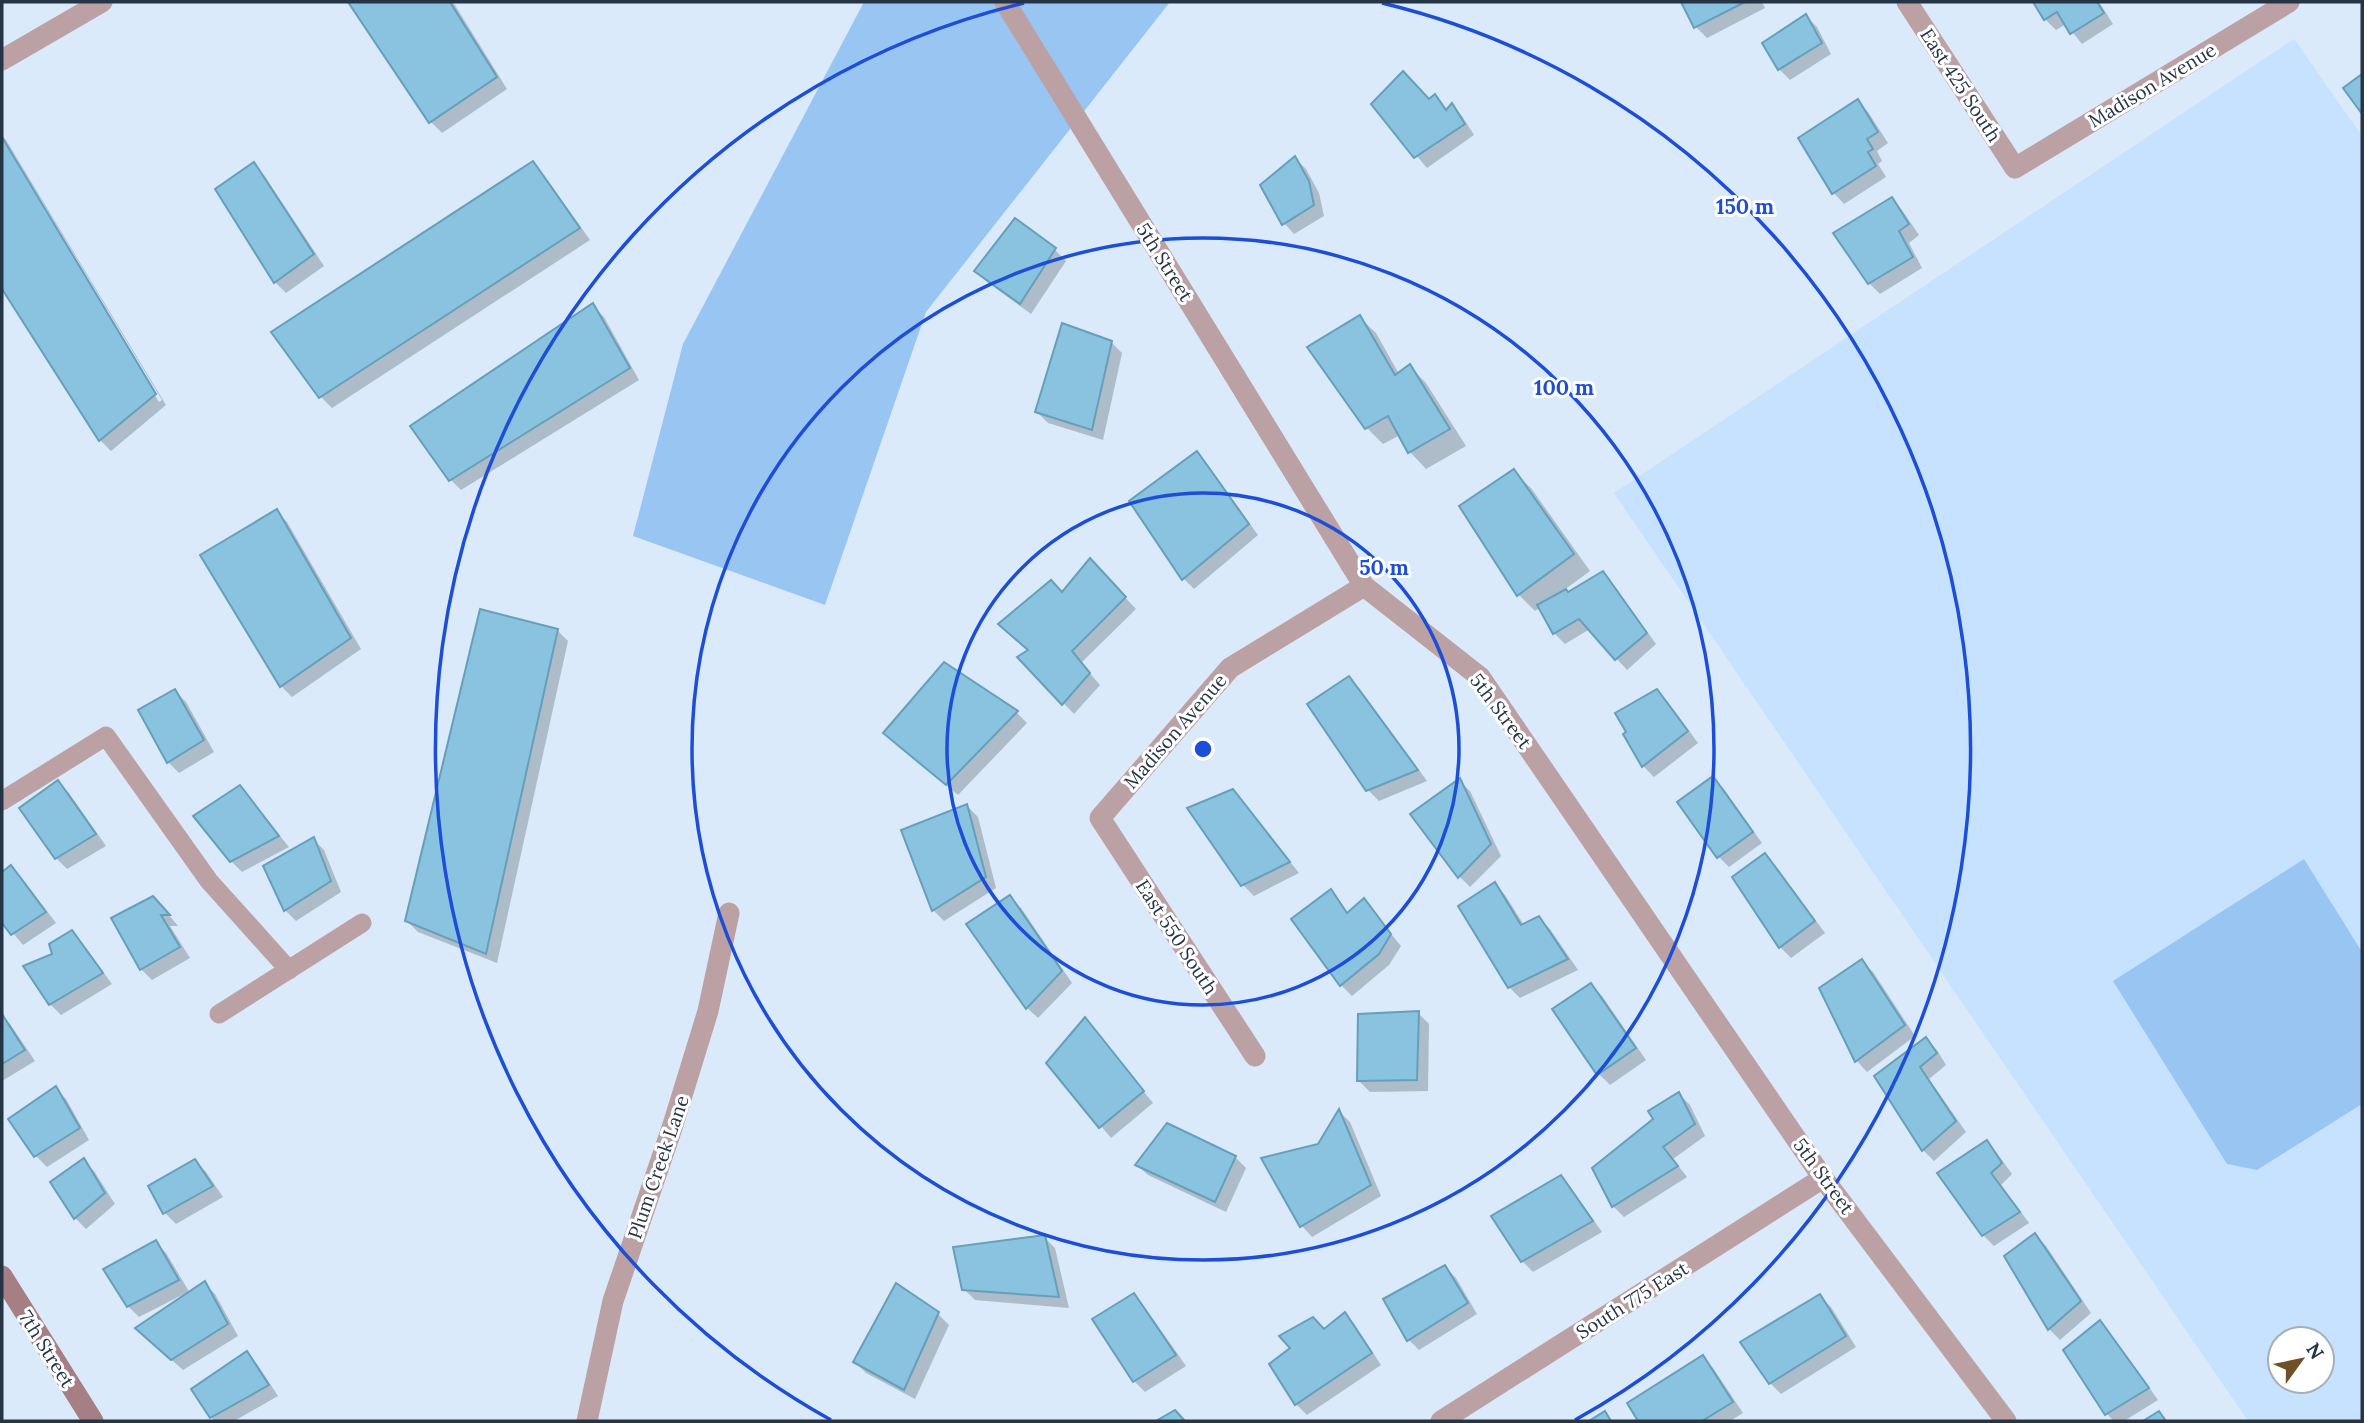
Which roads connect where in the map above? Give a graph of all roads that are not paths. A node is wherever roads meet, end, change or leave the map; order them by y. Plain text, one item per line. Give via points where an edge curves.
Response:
1 (102, 2) edge
2 (1005, 2) edge
3 (1907, 2) edge
4 (2289, 2) edge
5 (2, 60) edge
6 (2015, 168) joint
7 (1364, 586) junction
8 (2, 801) edge
9 (1100, 818) joint
10 (729, 913) dead end
11 (362, 923) dead end
12 (289, 970) junction
13 (219, 1014) dead end
14 (1255, 1056) dead end
15 (1823, 1178) junction
16 (2, 1276) edge
17 (93, 1421) edge
18 (587, 1421) edge
19 (1441, 1421) edge
20 (2006, 1421) edge

1 - 5 street
2 - 7 street, 5th Street
3 - 6 street, East 425 South
4 - 6 street, Madison Avenue
7 - 9 street, Madison Avenue via 1230,668
7 - 15 street, 5th Street via 1480,677
8 - 12 lane via 106,736 209,881
9 - 14 street, East 550 South
10 - 18 street, Plum Creek Lane via 708,1011 613,1301
11 - 12 lane
12 - 13 lane
15 - 19 street, South 775 East
15 - 20 street, 5th Street
16 - 17 street, 7th Street

